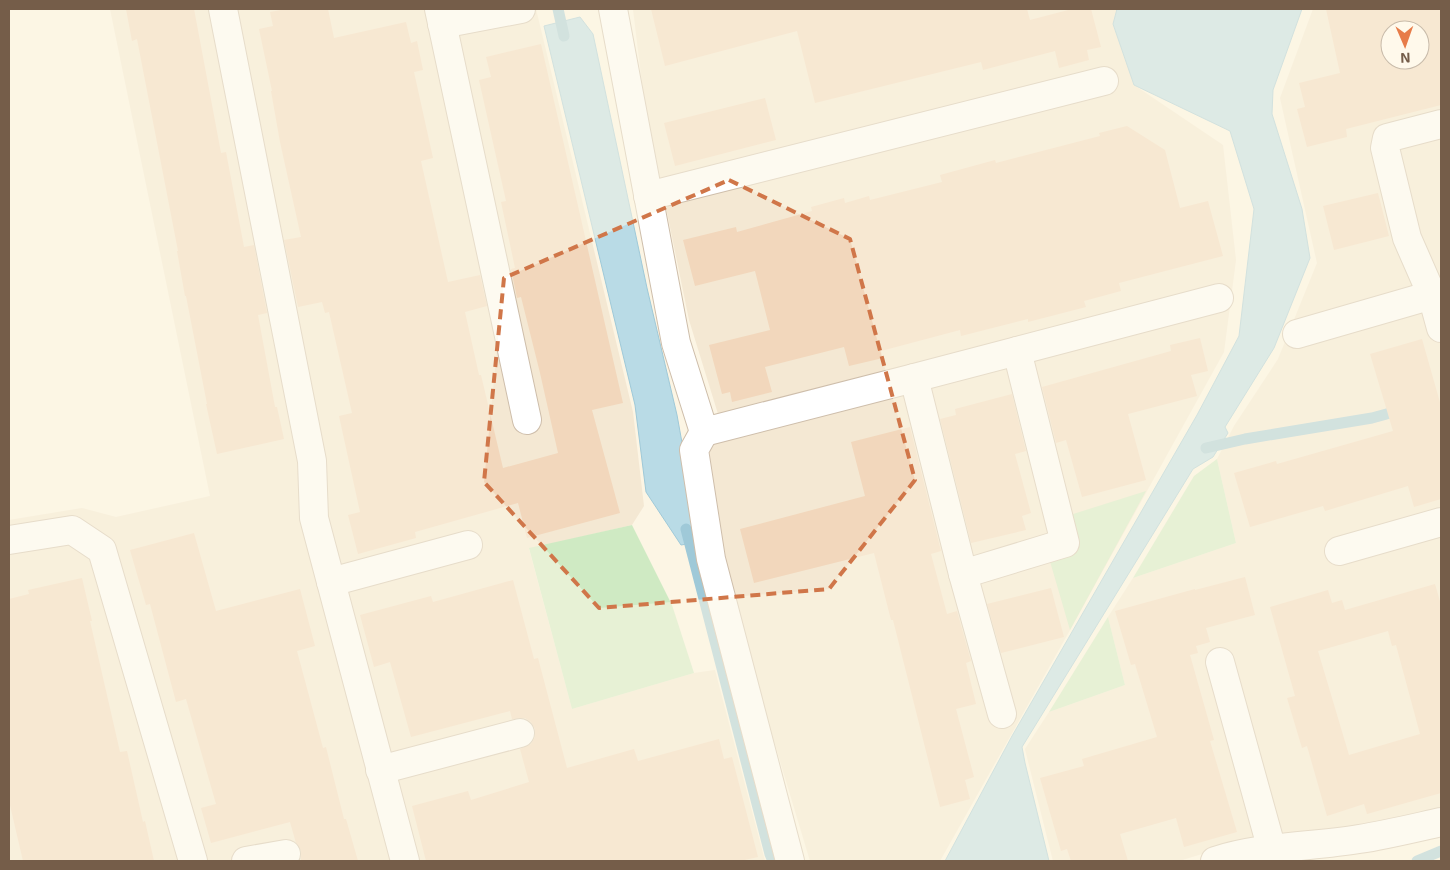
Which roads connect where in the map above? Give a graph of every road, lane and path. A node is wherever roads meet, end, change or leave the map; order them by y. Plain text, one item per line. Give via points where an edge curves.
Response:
1 (223, 9) edge
2 (521, 9) edge
3 (613, 9) edge
4 (441, 16) edge
5 (1104, 81) dead end
6 (1441, 124) edge
7 (648, 196) junction
8 (1432, 295) junction
9 (1219, 298) dead end
10 (1441, 328) edge
11 (1297, 334) dead end
12 (1017, 351) junction
13 (914, 378) junction
14 (527, 420) dead end
15 (704, 432) junction
16 (1441, 522) edge
17 (9, 540) edge
18 (468, 546) dead end
19 (1339, 551) dead end
20 (963, 574) junction
21 (331, 582) junction
22 (1220, 662) dead end
23 (1002, 714) dead end
24 (520, 733) dead end
25 (380, 770) junction
26 (1441, 822) edge
27 (1272, 850) junction
28 (1362, 852) edge
29 (286, 854) dead end
30 (193, 861) edge
31 (246, 861) edge
32 (405, 861) edge
33 (790, 861) edge
34 (1215, 861) edge

1 - 21 street via 312,461 314,518
2 - 4 street
3 - 7 street
4 - 14 street
5 - 7 street
6 - 8 street via 1387,138 1385,148 1406,238
7 - 15 street via 676,343
8 - 10 street
8 - 11 street
9 - 12 street
12 - 13 street
12 - 20 street via 1065,543
13 - 15 street
13 - 20 street
15 - 33 street via 694,450 711,560
16 - 19 street
17 - 30 street via 72,530 102,550
18 - 21 street
20 - 23 street
21 - 25 street
22 - 27 street
24 - 25 street
25 - 32 street
26 - 28 street
27 - 28 street
27 - 34 street
29 - 31 street

